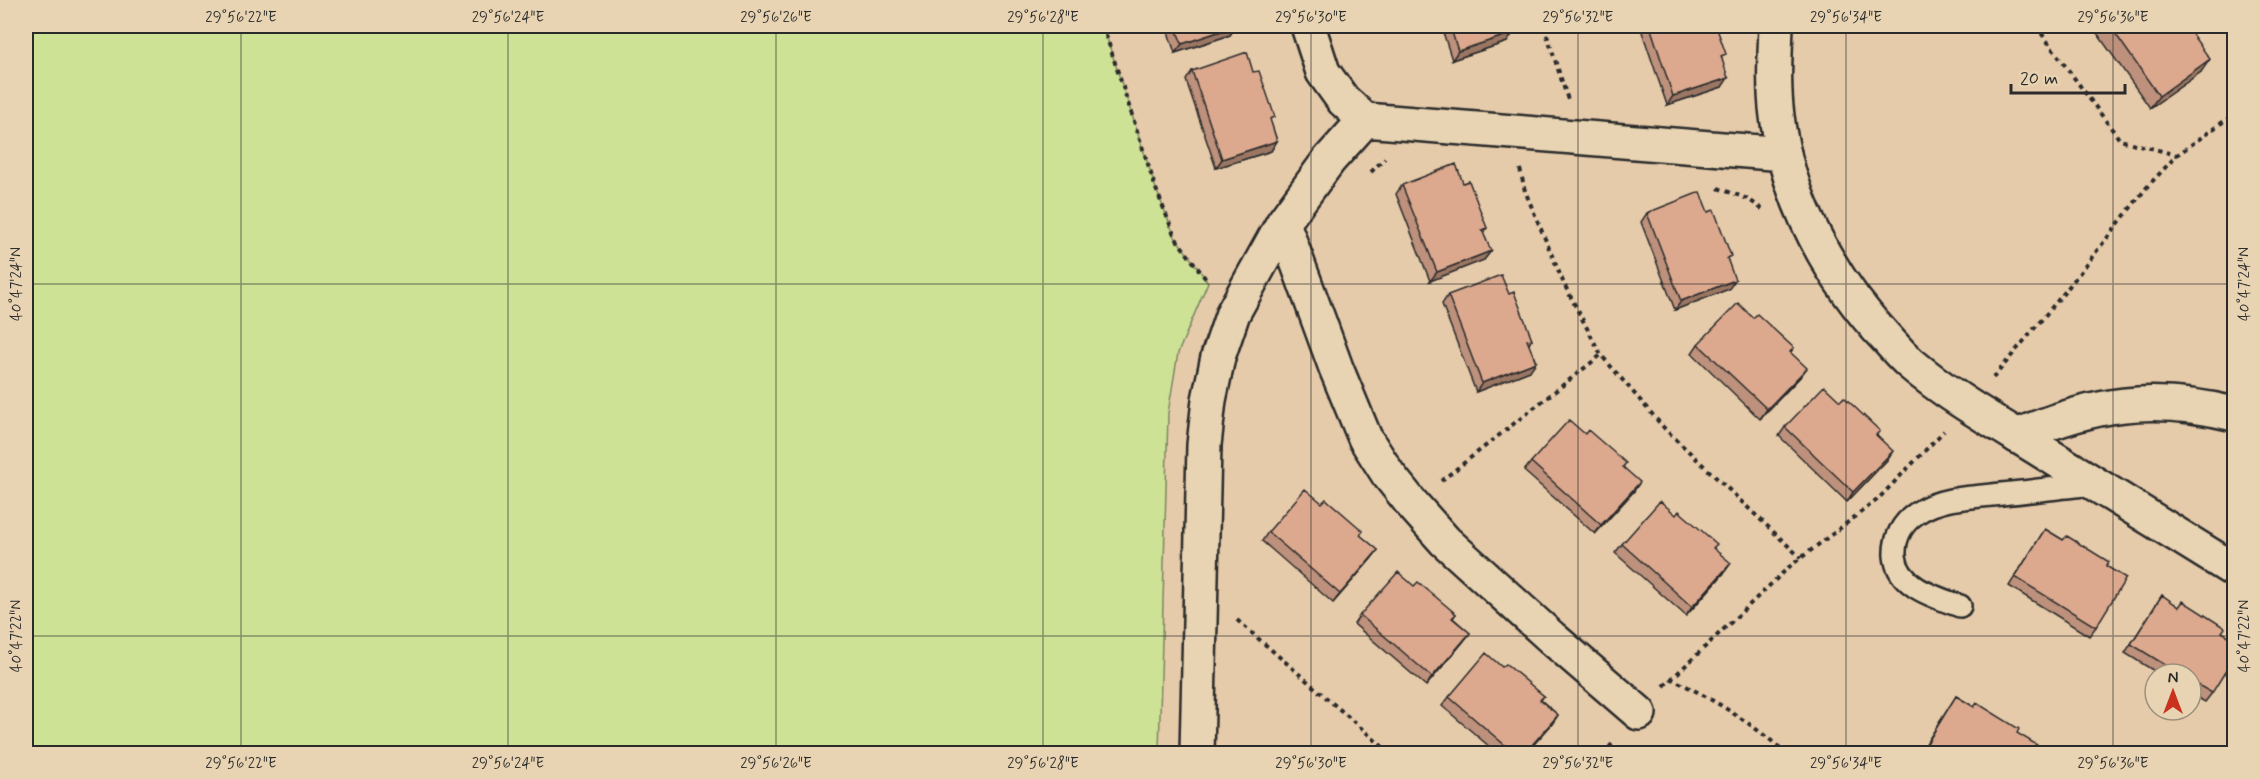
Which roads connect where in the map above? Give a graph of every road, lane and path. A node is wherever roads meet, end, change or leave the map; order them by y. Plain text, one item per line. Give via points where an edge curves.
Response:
1 (1103, 26) edge
2 (1308, 26) edge
3 (1544, 26) edge
4 (1776, 26) edge
5 (2036, 26) edge
6 (2235, 114) edge
7 (1365, 120) junction
8 (1580, 138) junction
9 (1392, 154) dead end
10 (1784, 154) junction
11 (2177, 155) junction
12 (1520, 168) dead end
13 (1369, 174) dead end
14 (1710, 186) dead end
15 (1767, 212) dead end
16 (1283, 223) junction
17 (1233, 313) junction
18 (1601, 355) junction
19 (2235, 414) edge
20 (1959, 416) junction
21 (2017, 436) junction
22 (2094, 484) junction
23 (1412, 504) junction
24 (1801, 558) junction
25 (2235, 570) edge
26 (1960, 606) dead end
27 (1233, 616) dead end
28 (1670, 678) junction
29 (1639, 713) junction
30 (1197, 753) edge
31 (1391, 753) edge
32 (1603, 753) edge
33 (1787, 753) edge

1 - 17 path via 1175,237
2 - 7 street via 1323,72 1343,100
3 - 8 path
4 - 10 street via 1777,117
5 - 11 path via 2120,140
6 - 11 path
7 - 8 street
7 - 16 street via 1329,160
8 - 10 street
9 - 13 path
10 - 20 street via 1797,197 1842,283 1874,326
11 - 20 path
12 - 18 path via 1525,191 1564,284
14 - 15 path via 1748,199
16 - 17 street
16 - 23 street via 1365,438
17 - 30 street via 1218,357 1204,445
18 - 23 path
18 - 24 path via 1665,429
19 - 21 street via 2183,405 2121,404 2056,419
20 - 21 street
20 - 24 path via 1877,500
21 - 22 street
22 - 25 street
22 - 26 lane via 1948,500 1918,512 1902,526 1895,545 1896,564 1906,579 1924,593
23 - 29 street via 1454,548
24 - 28 path
27 - 31 path
28 - 29 path
28 - 33 path via 1734,714
29 - 32 path

